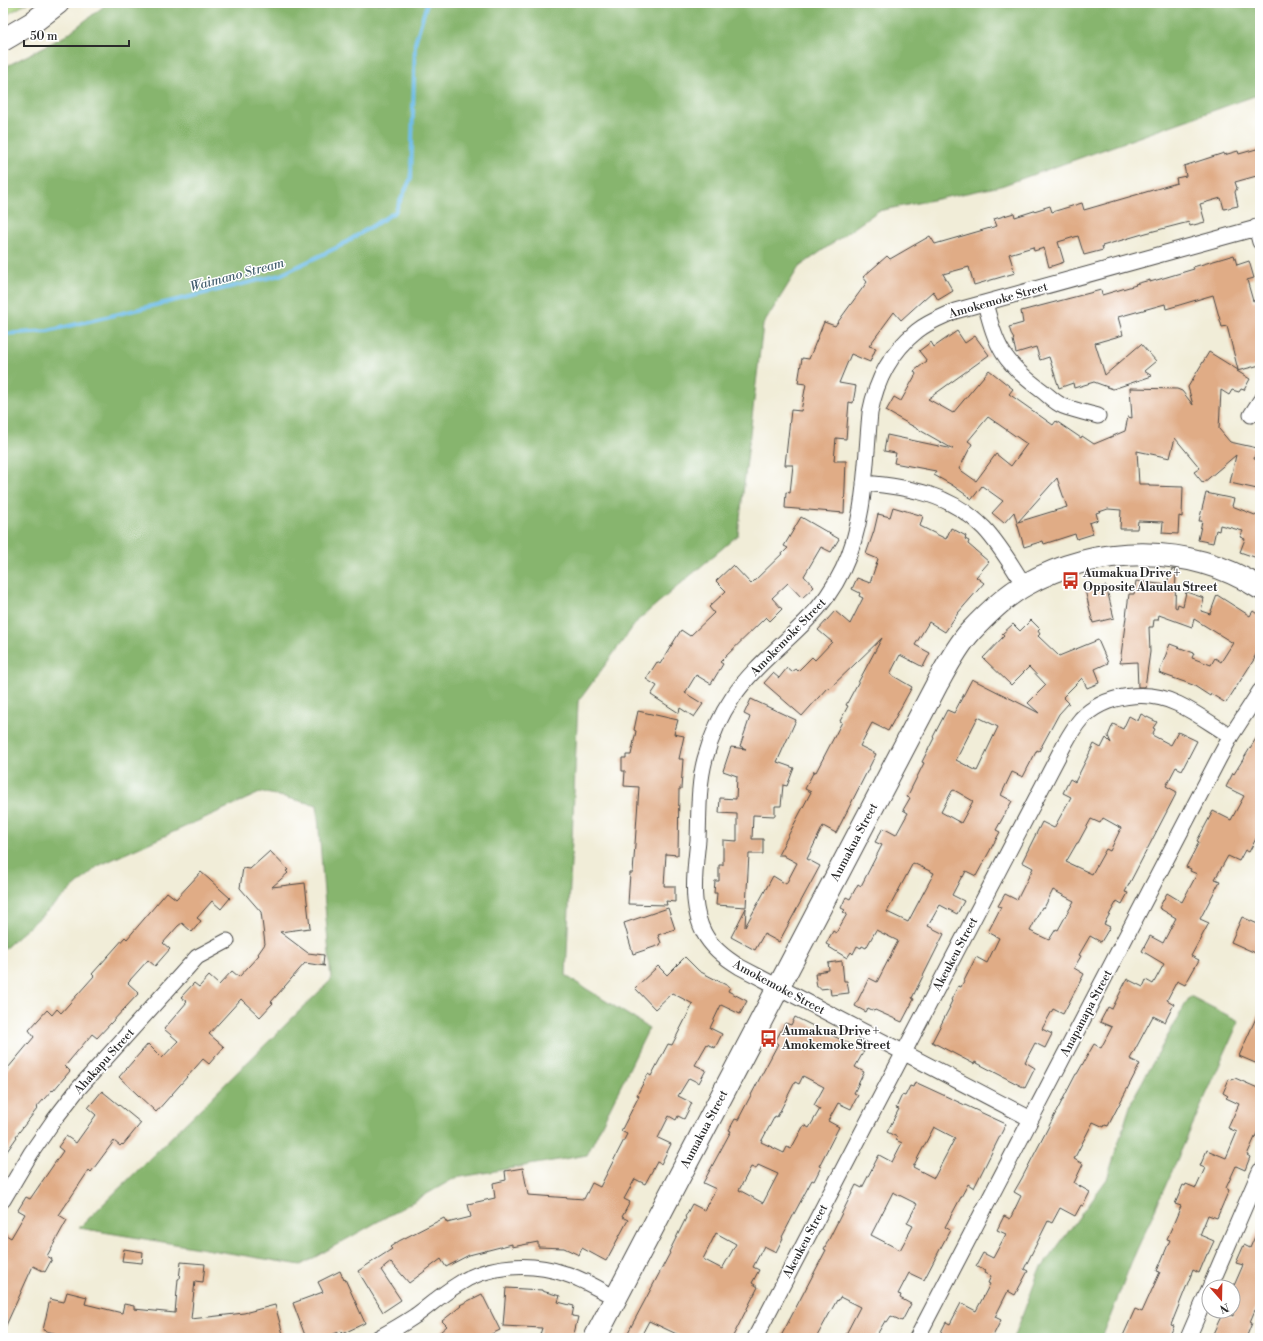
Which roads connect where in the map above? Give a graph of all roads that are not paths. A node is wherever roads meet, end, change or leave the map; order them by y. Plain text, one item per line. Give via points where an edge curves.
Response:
1 (58, 3) edge
2 (3, 40) edge
3 (1259, 232) edge
4 (985, 303) junction
5 (1260, 400) edge
6 (1251, 415) dead end
7 (1098, 416) dead end
8 (864, 483) junction
9 (1024, 585) junction
10 (1260, 588) edge
11 (1260, 691) edge
12 (1231, 736) junction
13 (227, 941) dead end
14 (778, 987) junction
15 (903, 1052) junction
16 (1031, 1119) junction
17 (1260, 1171) edge
18 (3, 1200) edge
19 (1213, 1279) edge
20 (616, 1298) junction
21 (1201, 1307) edge
22 (378, 1338) edge
23 (595, 1338) edge
24 (755, 1338) edge
25 (917, 1338) edge
26 (1188, 1338) edge

1 - 2 street via 32,23
3 - 4 street, Amokemoke Street
4 - 7 street via 999,346 1019,373 1062,406
4 - 8 street, Amokemoke Street via 955,311 935,320 918,330 893,356 876,386 872,400
5 - 6 street
8 - 9 street via 920,490 956,507 983,528
8 - 14 street, Amokemoke Street via 857,532 851,552 833,587 807,620 760,664 734,695 713,734 701,781 695,898 704,933 724,956
9 - 10 street, Aumakua Street via 1070,565 1092,559 1129,554 1154,554 1203,563 1232,573
9 - 14 street, Aumakua Street via 983,619 953,655
11 - 12 street, Anapanapa Street
12 - 15 street, Akeukeu Street via 1178,704 1147,695 1119,698 1094,709 1082,718 1064,745
12 - 16 street, Anapanapa Street
13 - 18 street, Ahakapu Street via 197,957 78,1089 54,1120
14 - 15 street, Amokemoke Street
14 - 20 street, Aumakua Street
15 - 16 street, Amokemoke Street
15 - 24 street, Akeukeu Street
16 - 25 street, Anapanapa Street
17 - 19 street
20 - 22 street via 575,1277 551,1269 522,1267 494,1270 458,1284 415,1316
20 - 23 street, Aumakua Street
21 - 26 street

